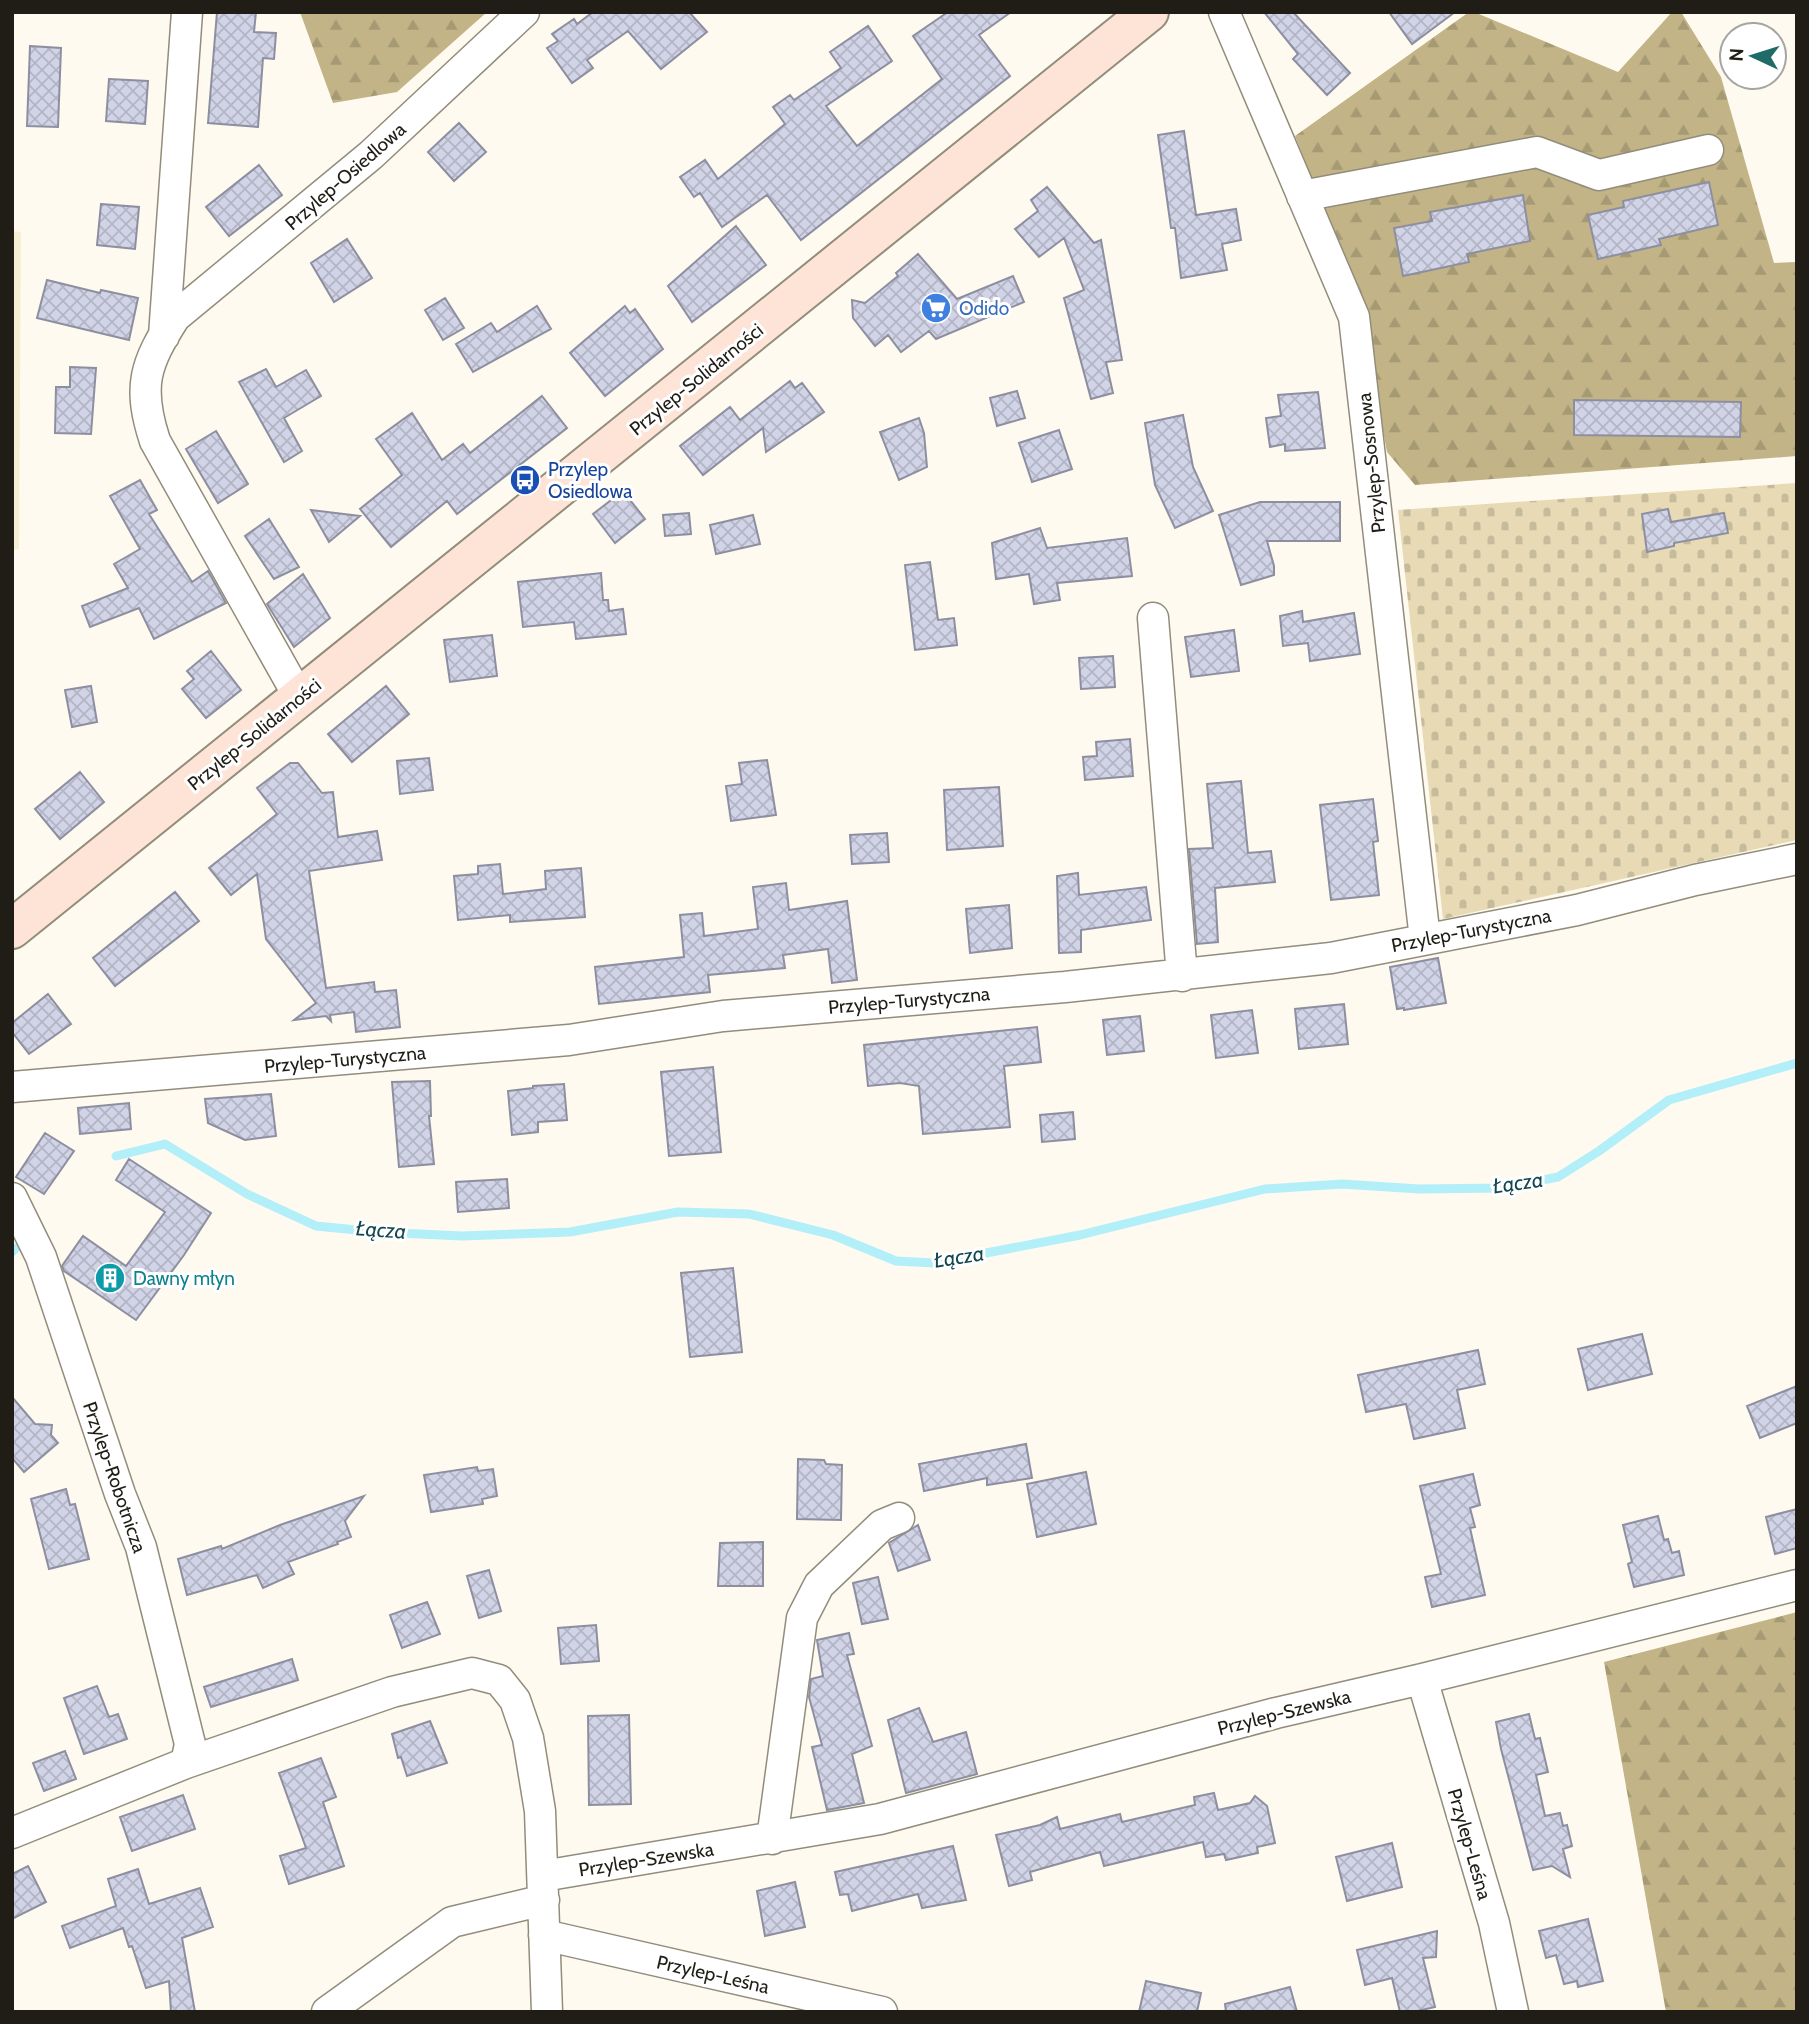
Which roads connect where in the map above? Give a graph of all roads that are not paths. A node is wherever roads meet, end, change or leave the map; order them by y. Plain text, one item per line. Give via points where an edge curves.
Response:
1 (187, 12) edge
2 (524, 12) edge
3 (1149, 12) edge
4 (1224, 12) edge
5 (1708, 150) dead end
6 (1302, 196) junction
7 (163, 335) junction
8 (1153, 618) dead end
9 (299, 697) junction
10 (1797, 859) edge
11 (12, 929) edge
12 (1425, 939) junction
13 (1182, 976) junction
14 (12, 1087) edge
15 (12, 1198) edge
16 (899, 1518) dead end
17 (1797, 1585) edge
18 (1422, 1679) junction
19 (186, 1763) junction
20 (12, 1833) edge
21 (772, 1839) junction
22 (544, 1888) junction
23 (544, 1935) junction
24 (327, 2012) edge
25 (547, 2012) edge
26 (881, 2012) edge
27 (1513, 2012) edge

1 - 7 street, Przylep-Osiedlowa
2 - 7 street, Przylep-Osiedlowa via 351,172 175,317
3 - 9 main road, Przylep-Solidarności
4 - 6 street, Przylep-Sosnowa
5 - 6 street via 1599,175 1537,152
6 - 12 street, Przylep-Sosnowa via 1354,317
7 - 9 street, Przylep-Osiedlowa via 153,352 146,383 146,414 155,441
8 - 13 street
9 - 11 main road, Przylep-Solidarności
10 - 12 street, Przylep-Turystyczna via 1577,910
12 - 13 street, Przylep-Turystyczna via 1331,958
13 - 14 street, Przylep-Turystyczna via 723,1016 569,1040
15 - 19 street, Przylep-Robotnicza via 41,1258 141,1547 190,1744
16 - 21 street via 882,1525 819,1585 802,1618
17 - 18 street, Przylep-Szewska
18 - 21 street, Przylep-Szewska via 1276,1713 880,1819
18 - 27 street, Przylep-Leśna via 1494,1923
19 - 20 street
19 - 22 street via 451,1676 472,1673 499,1680 515,1700 528,1738 540,1811
21 - 22 street, Przylep-Szewska
22 - 23 street
22 - 24 street, Przylep-Szewska via 452,1922
23 - 25 street
23 - 26 street, Przylep-Leśna

